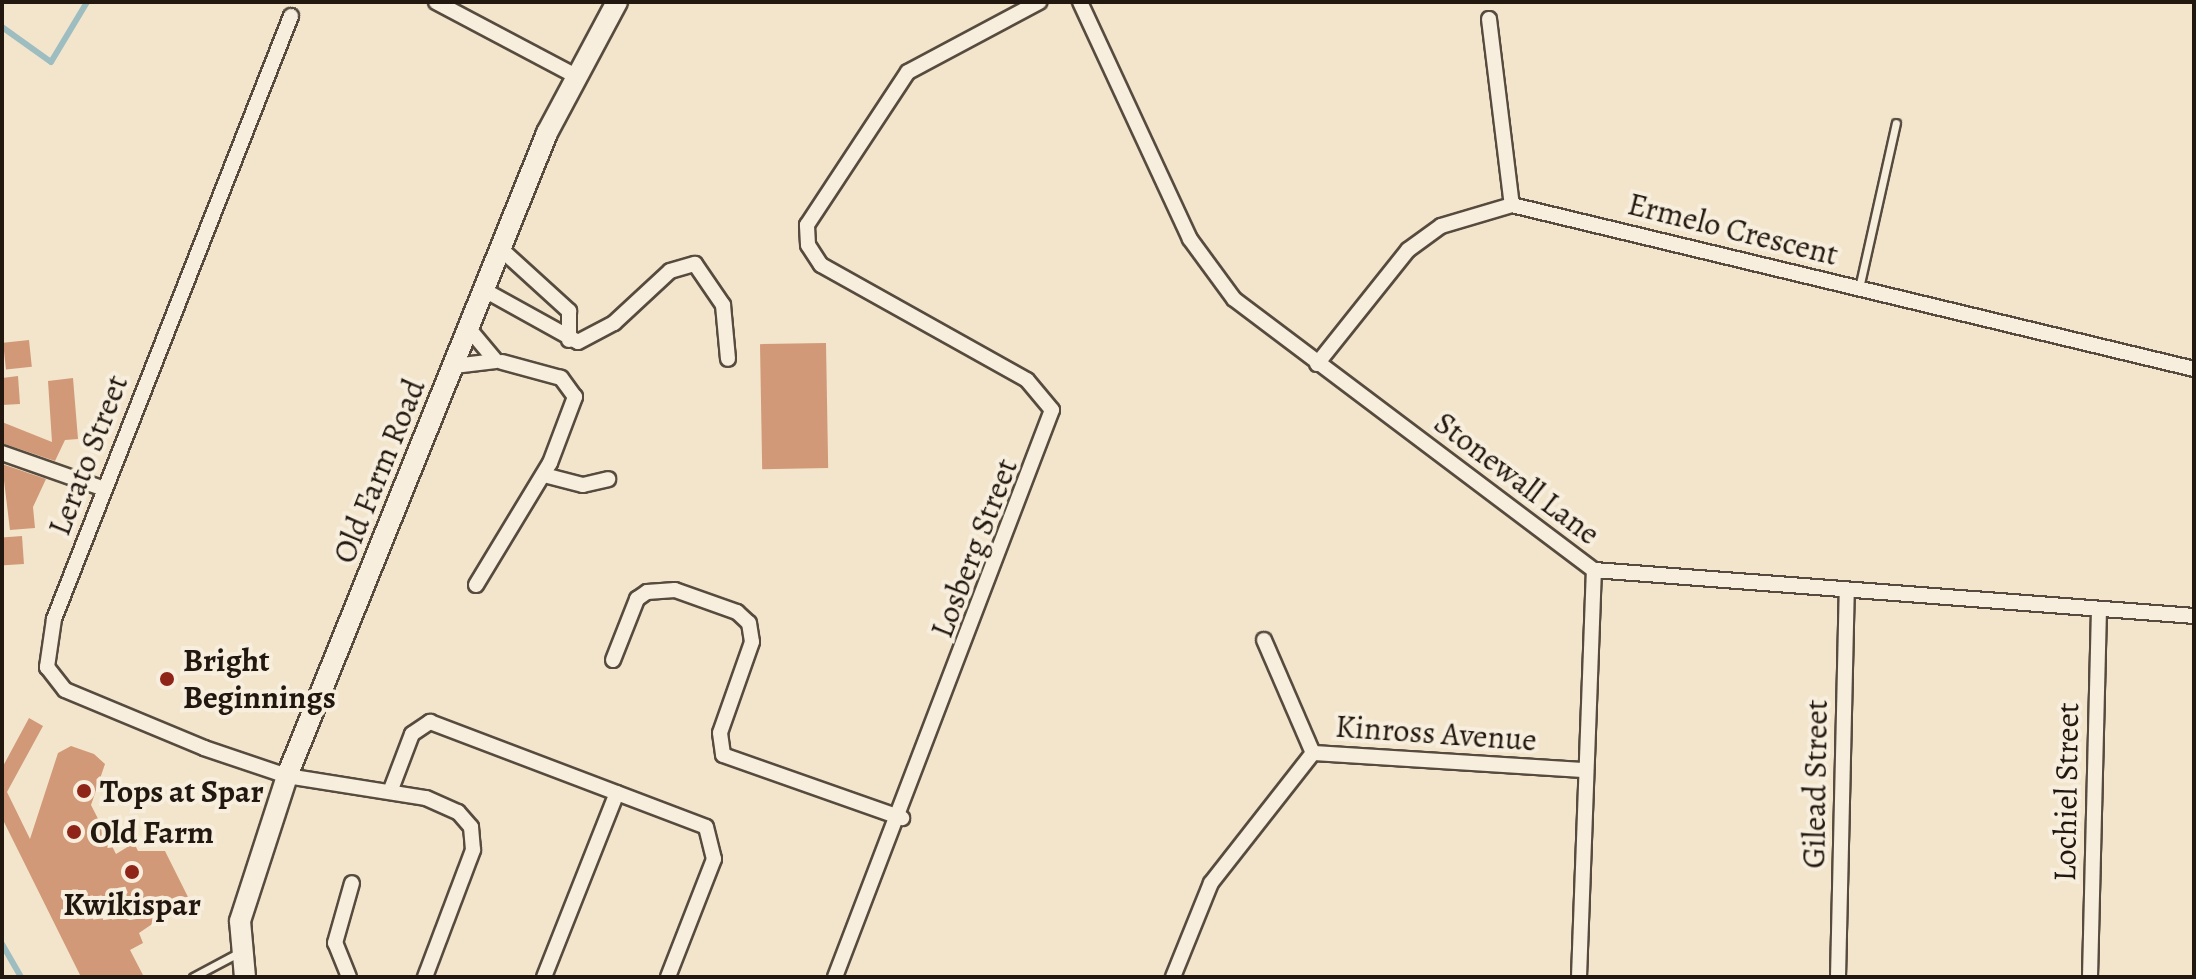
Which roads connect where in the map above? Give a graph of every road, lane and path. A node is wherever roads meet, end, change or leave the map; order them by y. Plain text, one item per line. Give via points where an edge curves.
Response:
1 (436, 2) edge
2 (617, 2) edge
3 (1039, 2) edge
4 (1080, 2) edge
5 (291, 16) dead end
6 (1489, 19) dead end
7 (574, 75) junction
8 (1896, 123) dead end
9 (1512, 205) junction
10 (502, 250) junction
11 (1859, 288) junction
12 (486, 291) junction
13 (470, 330) junction
14 (569, 340) junction
15 (728, 359) dead end
16 (499, 362) junction
17 (1317, 364) junction
18 (454, 366) junction
19 (2194, 369) edge
20 (2, 453) edge
21 (544, 475) junction
22 (608, 479) dead end
23 (104, 489) junction
24 (1594, 570) junction
25 (476, 585) dead end
26 (1847, 591) junction
27 (2099, 609) junction
28 (2194, 616) edge
29 (1264, 640) dead end
30 (613, 660) dead end
31 (1313, 753) junction
32 (1583, 770) junction
33 (287, 776) junction
34 (390, 792) junction
35 (617, 793) junction
36 (902, 818) junction
37 (352, 883) dead end
38 (240, 952) junction
39 (193, 977) edge
40 (245, 977) edge
41 (349, 977) edge
42 (425, 977) edge
43 (544, 977) edge
44 (668, 977) edge
45 (835, 977) edge
46 (1173, 977) edge
47 (1579, 977) edge
48 (1838, 977) edge
49 (2090, 977) edge

1 - 7 street
2 - 7 street, Old Farm Road
3 - 36 street, Losberg Street via 908,72 809,218 811,253 834,273 1039,388 1052,410
4 - 17 street, Stonewall Lane via 1210,272
5 - 23 street, Lerato Street
6 - 9 street
7 - 10 street, Old Farm Road
8 - 11 lane
9 - 11 street, Ermelo Crescent
9 - 17 street, Ermelo Crescent via 1441,226 1408,250
10 - 12 street, Old Farm Road
10 - 14 street via 569,311
11 - 19 street, Ermelo Crescent
12 - 13 street, Old Farm Road
12 - 14 street
13 - 16 street
13 - 18 street, Old Farm Road
14 - 15 street via 606,329 670,271 695,264 723,305
16 - 18 street
16 - 21 street via 561,378 574,390 573,411
17 - 24 street, Stonewall Lane
18 - 33 street, Old Farm Road
20 - 23 street
21 - 22 street via 583,485
21 - 25 street
23 - 33 street, Lerato Street via 47,640 53,679 84,699
24 - 26 street, Stonewall Lane
24 - 32 street
26 - 27 street, Stonewall Lane
26 - 48 street, Gilead Street
27 - 28 street, Stonewall Lane
27 - 49 street, Lochiel Street
29 - 31 street
30 - 36 street via 637,599 647,592 675,590 737,612 749,623 752,642 720,733 723,755
31 - 32 street, Kinross Avenue
31 - 46 street, Kinross Avenue via 1211,883
32 - 47 street
33 - 34 street, Lerato Street
33 - 38 street, Old Farm Road via 247,894
34 - 35 street via 412,734 430,722
34 - 42 street, Lerato Street via 447,806 472,834
35 - 43 street
35 - 44 street via 698,822 714,840 714,859
36 - 45 street, Losberg Street
37 - 41 street via 335,943
38 - 39 lane
38 - 40 street, Old Farm Road

